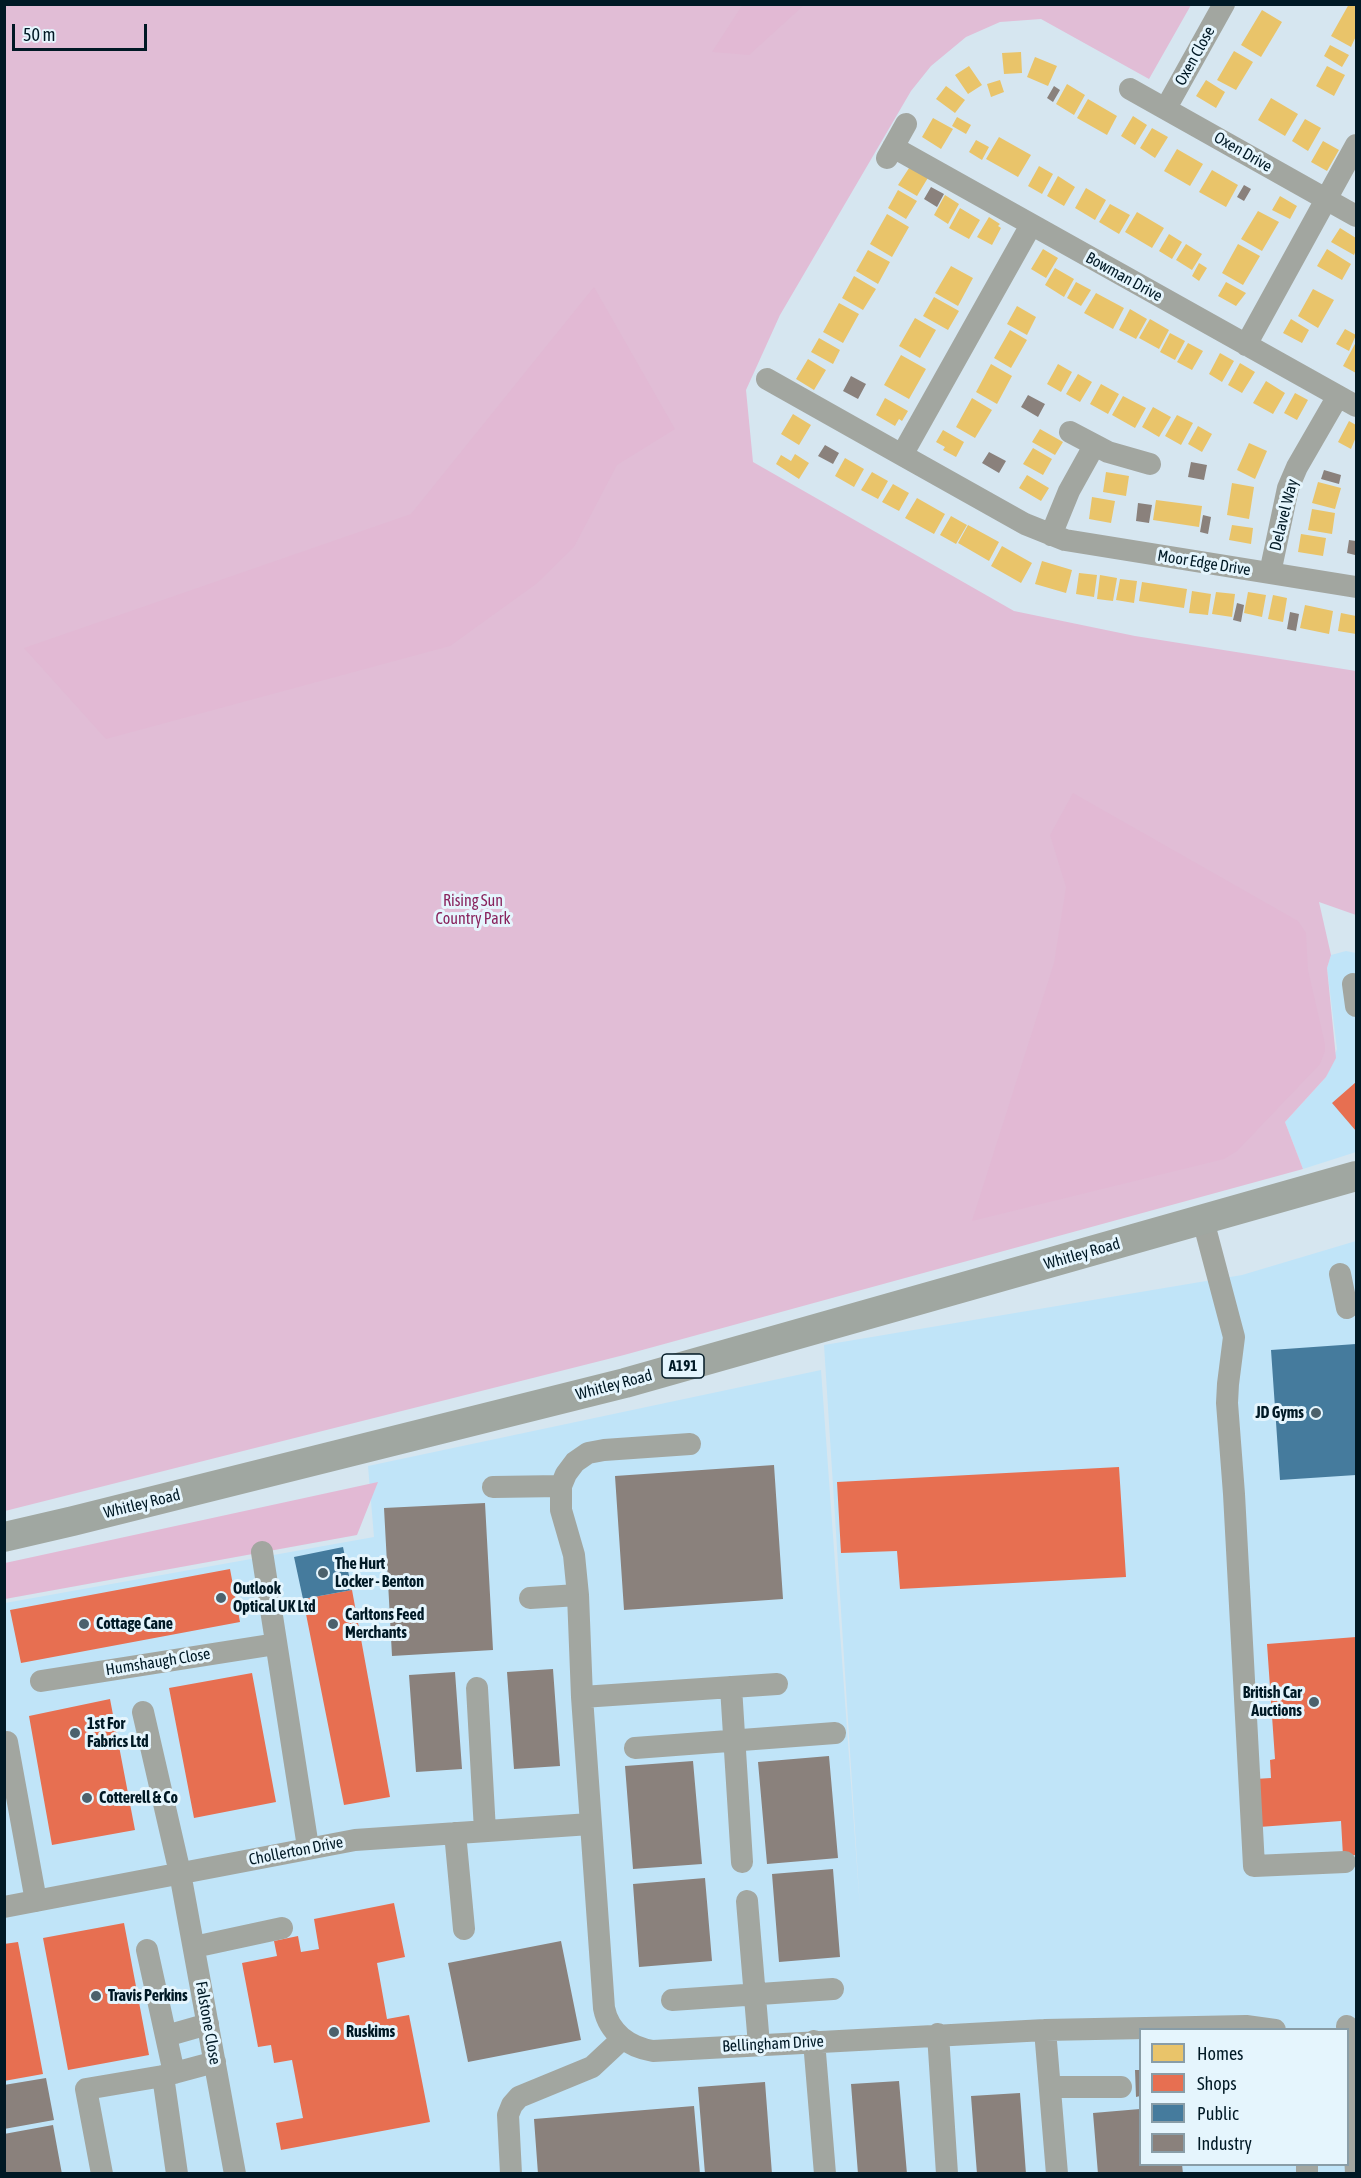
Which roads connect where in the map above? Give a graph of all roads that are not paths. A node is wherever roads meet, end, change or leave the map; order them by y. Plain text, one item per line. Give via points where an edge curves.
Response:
1 (1224, 4) edge
2 (1130, 89) dead end
3 (1166, 108) junction
4 (906, 124) dead end
5 (1356, 146) edge
6 (1327, 200) junction
7 (1356, 216) edge
8 (1031, 225) junction
9 (1246, 345) junction
10 (767, 379) dead end
11 (1347, 401) edge
12 (1070, 432) dead end
13 (1094, 446) junction
14 (902, 455) junction
15 (1150, 464) dead end
16 (1051, 536) junction
17 (1270, 573) junction
18 (1356, 587) edge
19 (1356, 985) edge
20 (1356, 1006) edge
21 (1356, 1176) edge
22 (1203, 1220) junction
23 (1340, 1274) dead end
24 (1347, 1308) dead end
25 (690, 1444) dead end
26 (561, 1486) junction
27 (493, 1487) dead end
28 (4, 1537) edge
29 (262, 1552) dead end
30 (578, 1595) junction
31 (530, 1598) dead end
32 (276, 1644) junction
33 (40, 1681) dead end
34 (777, 1684) dead end
35 (731, 1687) junction
36 (477, 1688) dead end
37 (582, 1697) junction
38 (143, 1712) dead end
39 (835, 1733) dead end
40 (734, 1740) junction
41 (7, 1742) dead end
42 (635, 1748) dead end
43 (590, 1824) junction
44 (485, 1831) junction
45 (455, 1833) junction
46 (308, 1847) junction
47 (742, 1862) dead end
48 (1345, 1862) dead end
49 (180, 1873) junction
50 (36, 1901) junction
51 (747, 1901) dead end
52 (4, 1907) edge
53 (282, 1928) dead end
54 (464, 1929) dead end
55 (194, 1947) junction
56 (147, 1950) dead end
57 (834, 1989) dead end
58 (754, 1994) junction
59 (672, 2000) dead end
60 (208, 2024) junction
61 (1139, 2028) edge
62 (1146, 2028) edge
63 (1260, 2028) edge
64 (1045, 2030) junction
65 (938, 2034) junction
66 (166, 2036) junction
67 (622, 2039) junction
68 (814, 2041) junction
69 (759, 2044) junction
70 (215, 2062) junction
71 (169, 2074) junction
72 (1349, 2079) edge
73 (1050, 2087) junction
74 (1121, 2087) dead end
75 (1351, 2132) edge
76 (102, 2174) edge
77 (177, 2174) edge
78 (235, 2174) edge
79 (511, 2174) edge
80 (825, 2174) edge
81 (947, 2174) edge
82 (1057, 2174) edge
83 (1356, 2174) edge

1 - 3 street, Oxen Close
2 - 3 street, Oxen Drive
3 - 6 street, Oxen Drive
4 - 8 street, Bowman Drive via 889,153
5 - 6 street
6 - 7 street, Oxen Drive
6 - 9 street
8 - 9 street, Bowman Drive
8 - 14 street
9 - 11 street, Bowman Drive
10 - 14 street, Moor Edge Drive
11 - 17 street, Delavel Way via 1297,467 1288,488
12 - 13 street
13 - 15 street
13 - 16 street via 1069,491
14 - 16 street, Moor Edge Drive
16 - 17 street, Moor Edge Drive
17 - 18 street, Moor Edge Drive
19 - 20 street via 1353,984
21 - 22 main road, Whitley Road / A191
22 - 28 main road, Whitley Road / A191 via 625,1383
22 - 48 street via 1234,1337 1227,1403 1254,1866
23 - 24 street
25 - 26 street via 588,1453 575,1462
26 - 27 street
26 - 30 street via 561,1510 574,1555
29 - 32 street
30 - 31 street
30 - 37 street
32 - 33 street, Humshaugh Close
32 - 46 street
34 - 35 street
35 - 37 street
35 - 40 street
36 - 44 street
37 - 43 street
38 - 49 street, Falstone Close
39 - 40 street
40 - 42 street
40 - 47 street
41 - 50 street
43 - 44 street, Chollerton Drive
43 - 67 street via 604,2008 609,2025
44 - 45 street, Chollerton Drive
45 - 46 street, Chollerton Drive
45 - 54 street
46 - 49 street, Chollerton Drive
49 - 50 street, Chollerton Drive
49 - 55 street, Falstone Close
50 - 52 street, Chollerton Drive
51 - 58 street
53 - 55 street
55 - 60 street, Falstone Close
56 - 66 street
57 - 58 street
58 - 59 street
58 - 69 street
60 - 66 street
60 - 70 street, Falstone Close
61 - 64 street, Bellingham Drive
62 - 63 street, Bellingham Drive
64 - 65 street, Bellingham Drive
64 - 73 street
65 - 68 street, Bellingham Drive
65 - 81 street
66 - 71 street
67 - 69 street, Bellingham Drive via 653,2051
67 - 79 street via 592,2067 519,2097 512,2105 508,2115
68 - 69 street, Bellingham Drive
68 - 80 street
70 - 71 street
70 - 78 street, Falstone Close
71 - 76 street via 86,2089
71 - 77 street
72 - 75 street
73 - 74 street
73 - 82 street
75 - 83 street

